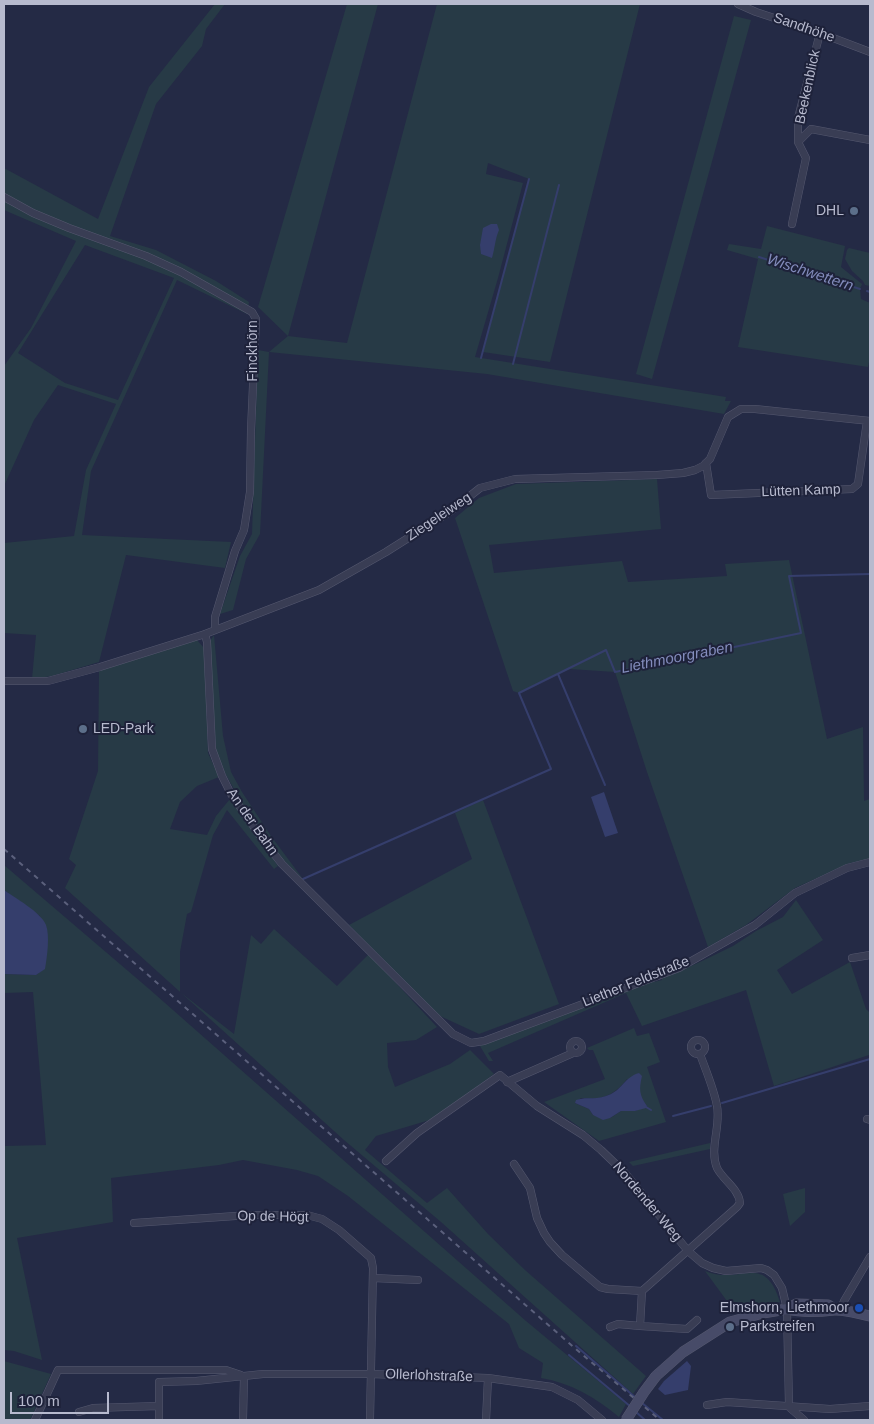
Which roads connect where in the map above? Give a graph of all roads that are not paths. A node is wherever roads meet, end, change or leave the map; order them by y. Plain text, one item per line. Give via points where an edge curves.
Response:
1 (738, 4) edge
2 (820, 33) junction
3 (870, 52) edge
4 (867, 140) edge
5 (798, 142) junction
6 (4, 197) edge
7 (792, 224) dead end
8 (869, 421) edge
9 (706, 463) junction
10 (215, 630) junction
11 (205, 634) junction
12 (4, 681) edge
13 (870, 862) edge
14 (870, 955) edge
15 (852, 958) dead end
16 (471, 1042) joint
17 (573, 1053) dead end
18 (700, 1054) dead end
19 (508, 1082) junction
20 (386, 1162) dead end
21 (514, 1164) dead end
22 (134, 1222) dead end
23 (688, 1251) junction
24 (870, 1258) edge
25 (373, 1278) junction
26 (418, 1280) dead end
27 (642, 1292) junction
28 (787, 1309) junction
29 (838, 1311) junction
30 (870, 1316) edge
31 (698, 1320) dead end
32 (640, 1326) junction
33 (610, 1327) dead end
34 (370, 1374) junction
35 (244, 1376) junction
36 (488, 1378) junction
37 (707, 1405) dead end
38 (159, 1406) junction
39 (789, 1406) junction
40 (870, 1406) edge
41 (79, 1412) dead end
42 (801, 1419) edge
43 (35, 1420) edge
44 (159, 1420) edge
45 (243, 1420) edge
46 (370, 1420) edge
47 (486, 1420) edge
48 (602, 1420) edge
49 (626, 1420) edge

1 - 2 street, Sandhöhe
2 - 3 street, Sandhöhe
2 - 5 street, Beekenblick via 798,118
4 - 5 street, Beekenblick via 811,129
5 - 7 street, Beekenblick via 806,158
6 - 10 street, Finckhörn via 33,213 181,272 252,312 256,319 250,492 244,530 215,617
8 - 9 street via 741,409 728,417 716,448
8 - 9 street, Lütten Kamp via 858,484 852,489 711,495
9 - 10 street, Ziegeleiweg via 683,473 515,480 480,488 452,511 320,590
10 - 11 street, Ziegeleiweg
11 - 12 street, Ziegeleiweg via 58,679
11 - 16 street, An der Bahn via 212,749 231,794 282,864 452,1034
13 - 16 street, Liether Feldstraße via 847,868 795,893 755,925 679,968 484,1041
14 - 15 street
17 - 19 street
18 - 23 street via 717,1106 714,1154 717,1167 738,1194 740,1203
19 - 20 street, Nordender Weg via 500,1075 417,1133
19 - 23 street, Nordender Weg via 537,1106 583,1135 615,1163
21 - 27 street via 530,1188 544,1233 562,1255 600,1287
22 - 25 street, Op de Högt via 307,1215 322,1219 371,1258
23 - 27 street
23 - 28 street, Nordender Weg via 713,1268 736,1271 761,1268 770,1272 782,1288
24 - 29 street
25 - 26 street
25 - 34 street, Op de Högt
27 - 32 street
28 - 29 street
28 - 39 street, Nordender Weg
28 - 49 street, bridge via 730,1322 684,1350 656,1376
29 - 30 street
31 - 32 street via 687,1330
32 - 33 street via 618,1324
34 - 35 street, Ollerlohstraße
34 - 36 street, Ollerlohstraße
34 - 46 street, Op de Högt
35 - 38 street, Ollerlohstraße via 160,1382
35 - 43 street, Ollerlohstraße via 226,1370 58,1370
35 - 45 street
36 - 47 street
36 - 48 street, Ollerlohstraße via 552,1387 578,1400
37 - 39 street via 727,1402
38 - 41 street via 93,1408
38 - 44 street
39 - 40 street via 830,1409
39 - 42 street

